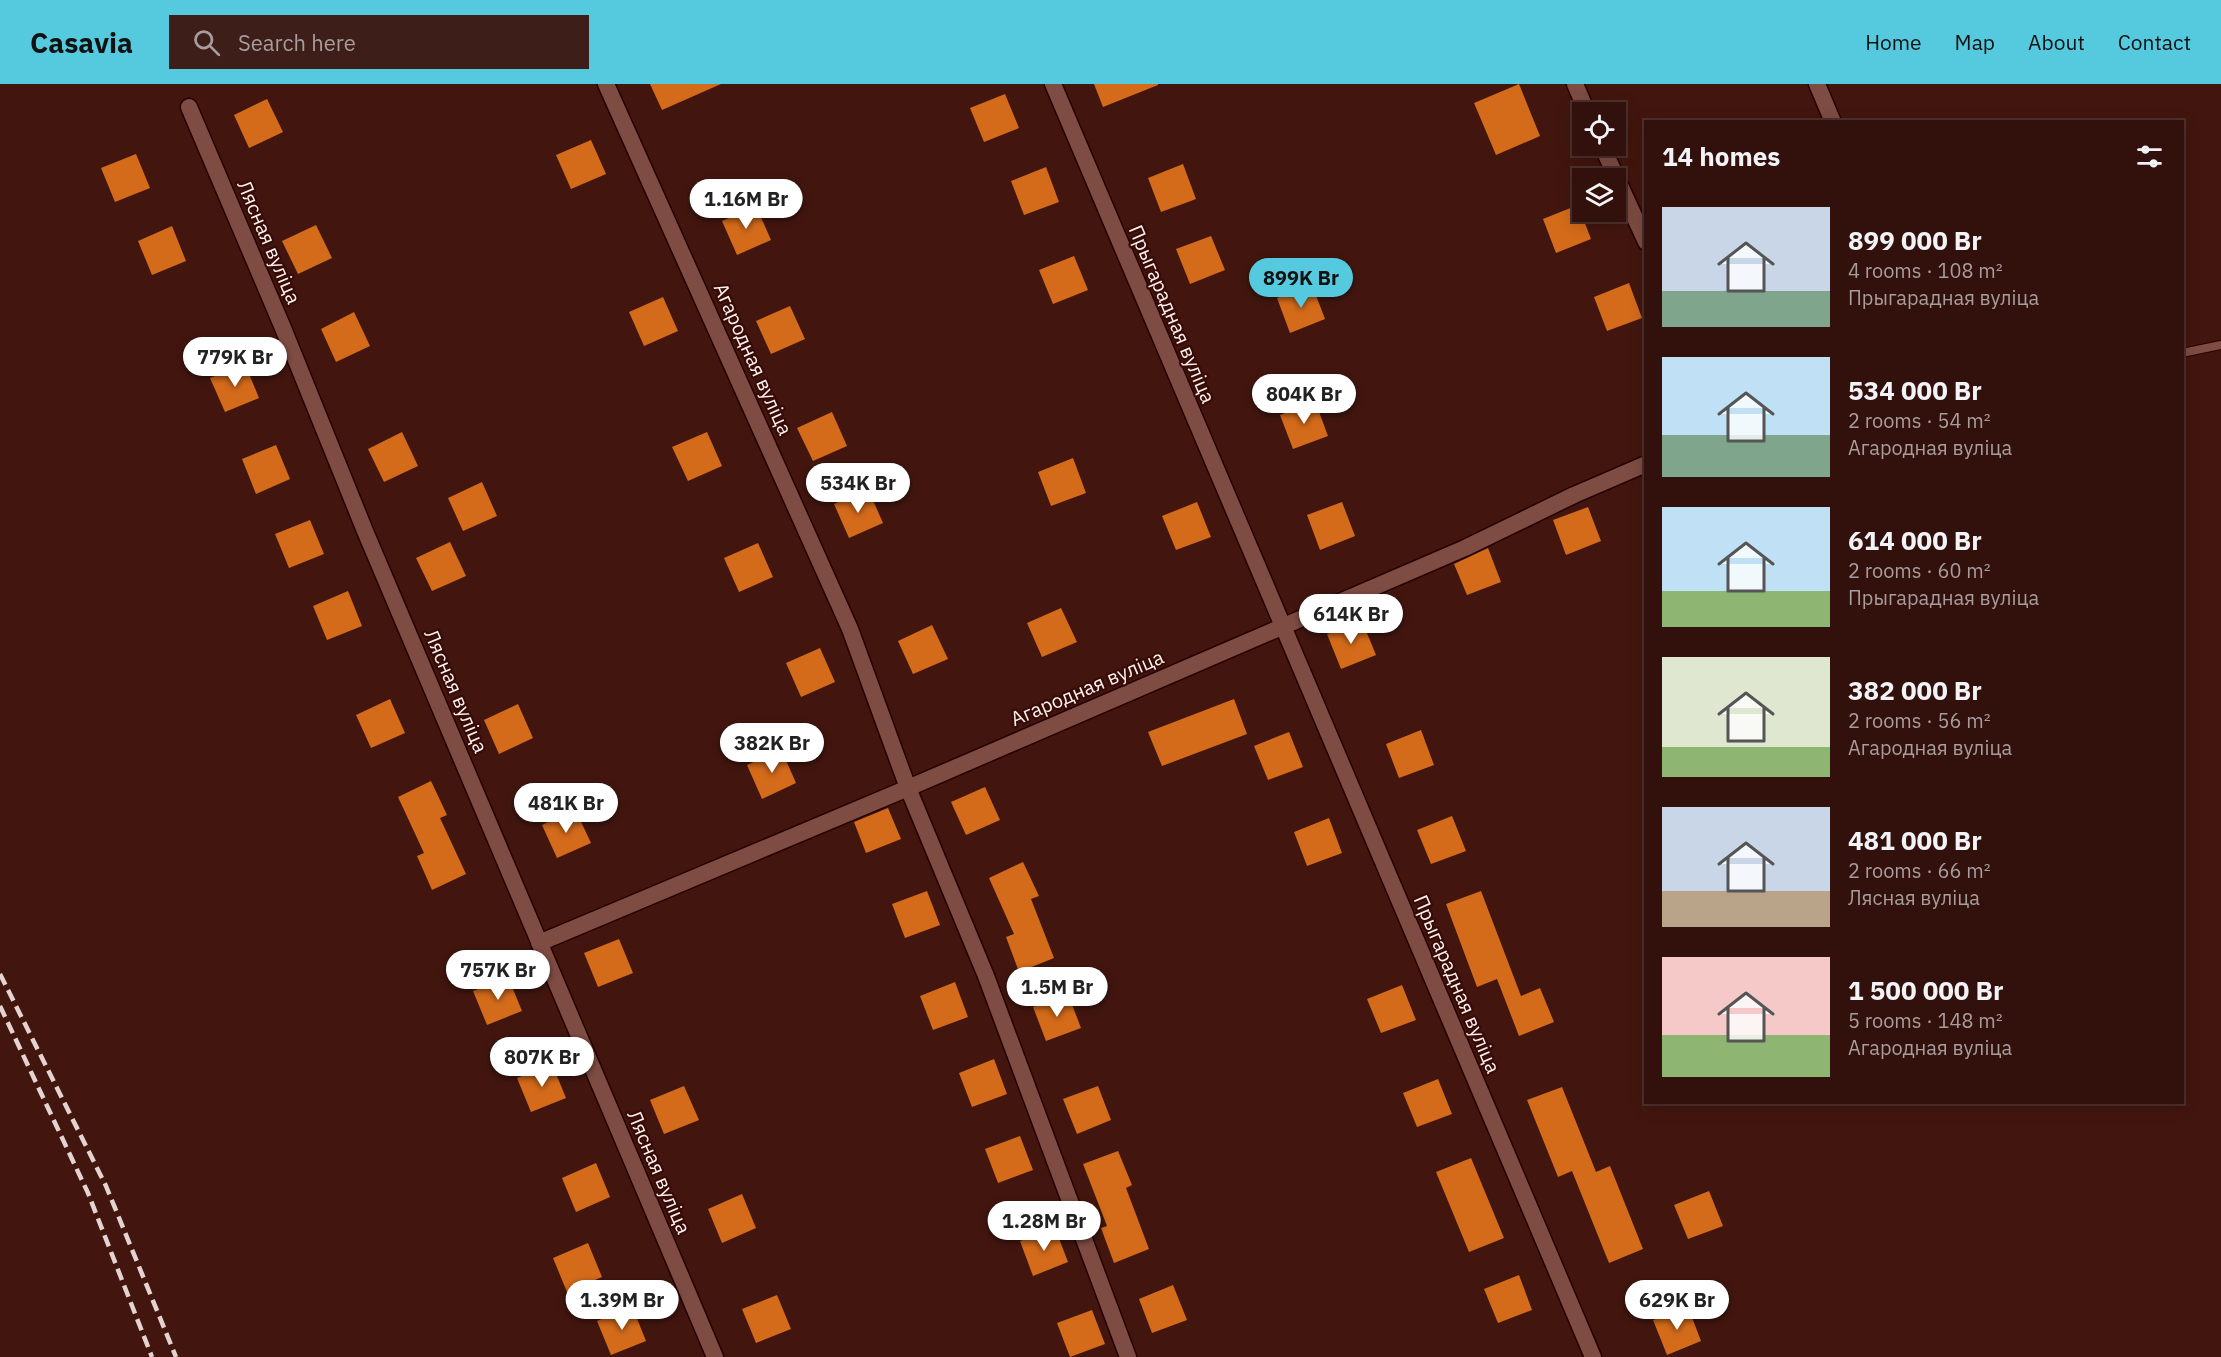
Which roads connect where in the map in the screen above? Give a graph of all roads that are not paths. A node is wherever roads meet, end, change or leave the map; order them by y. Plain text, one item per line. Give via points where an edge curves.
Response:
1 (606, 84) edge
2 (1053, 84) edge
3 (1575, 84) edge
4 (1817, 84) edge
5 (1583, 102) edge
6 (189, 107) dead end
7 (1832, 120) edge
8 (1607, 156) edge
9 (1644, 238) edge
10 (2221, 345) edge
11 (2184, 353) edge
12 (1644, 465) edge
13 (1282, 626) junction
14 (908, 788) junction
15 (539, 943) junction
16 (715, 1357) edge
17 (1128, 1357) edge
18 (1593, 1357) edge

1 - 14 street, Агародная вуліца via 850,629
2 - 13 street, Прыгарадная вуліца
3 - 5 street
4 - 7 street
6 - 15 street, Лясная вуліца
8 - 9 street
10 - 11 lane
12 - 13 street via 1465,549
13 - 14 street, Агародная вуліца
13 - 18 street, Прыгарадная вуліца
14 - 15 street
14 - 17 street, Агародная вуліца via 986,976
15 - 16 street, Лясная вуліца

